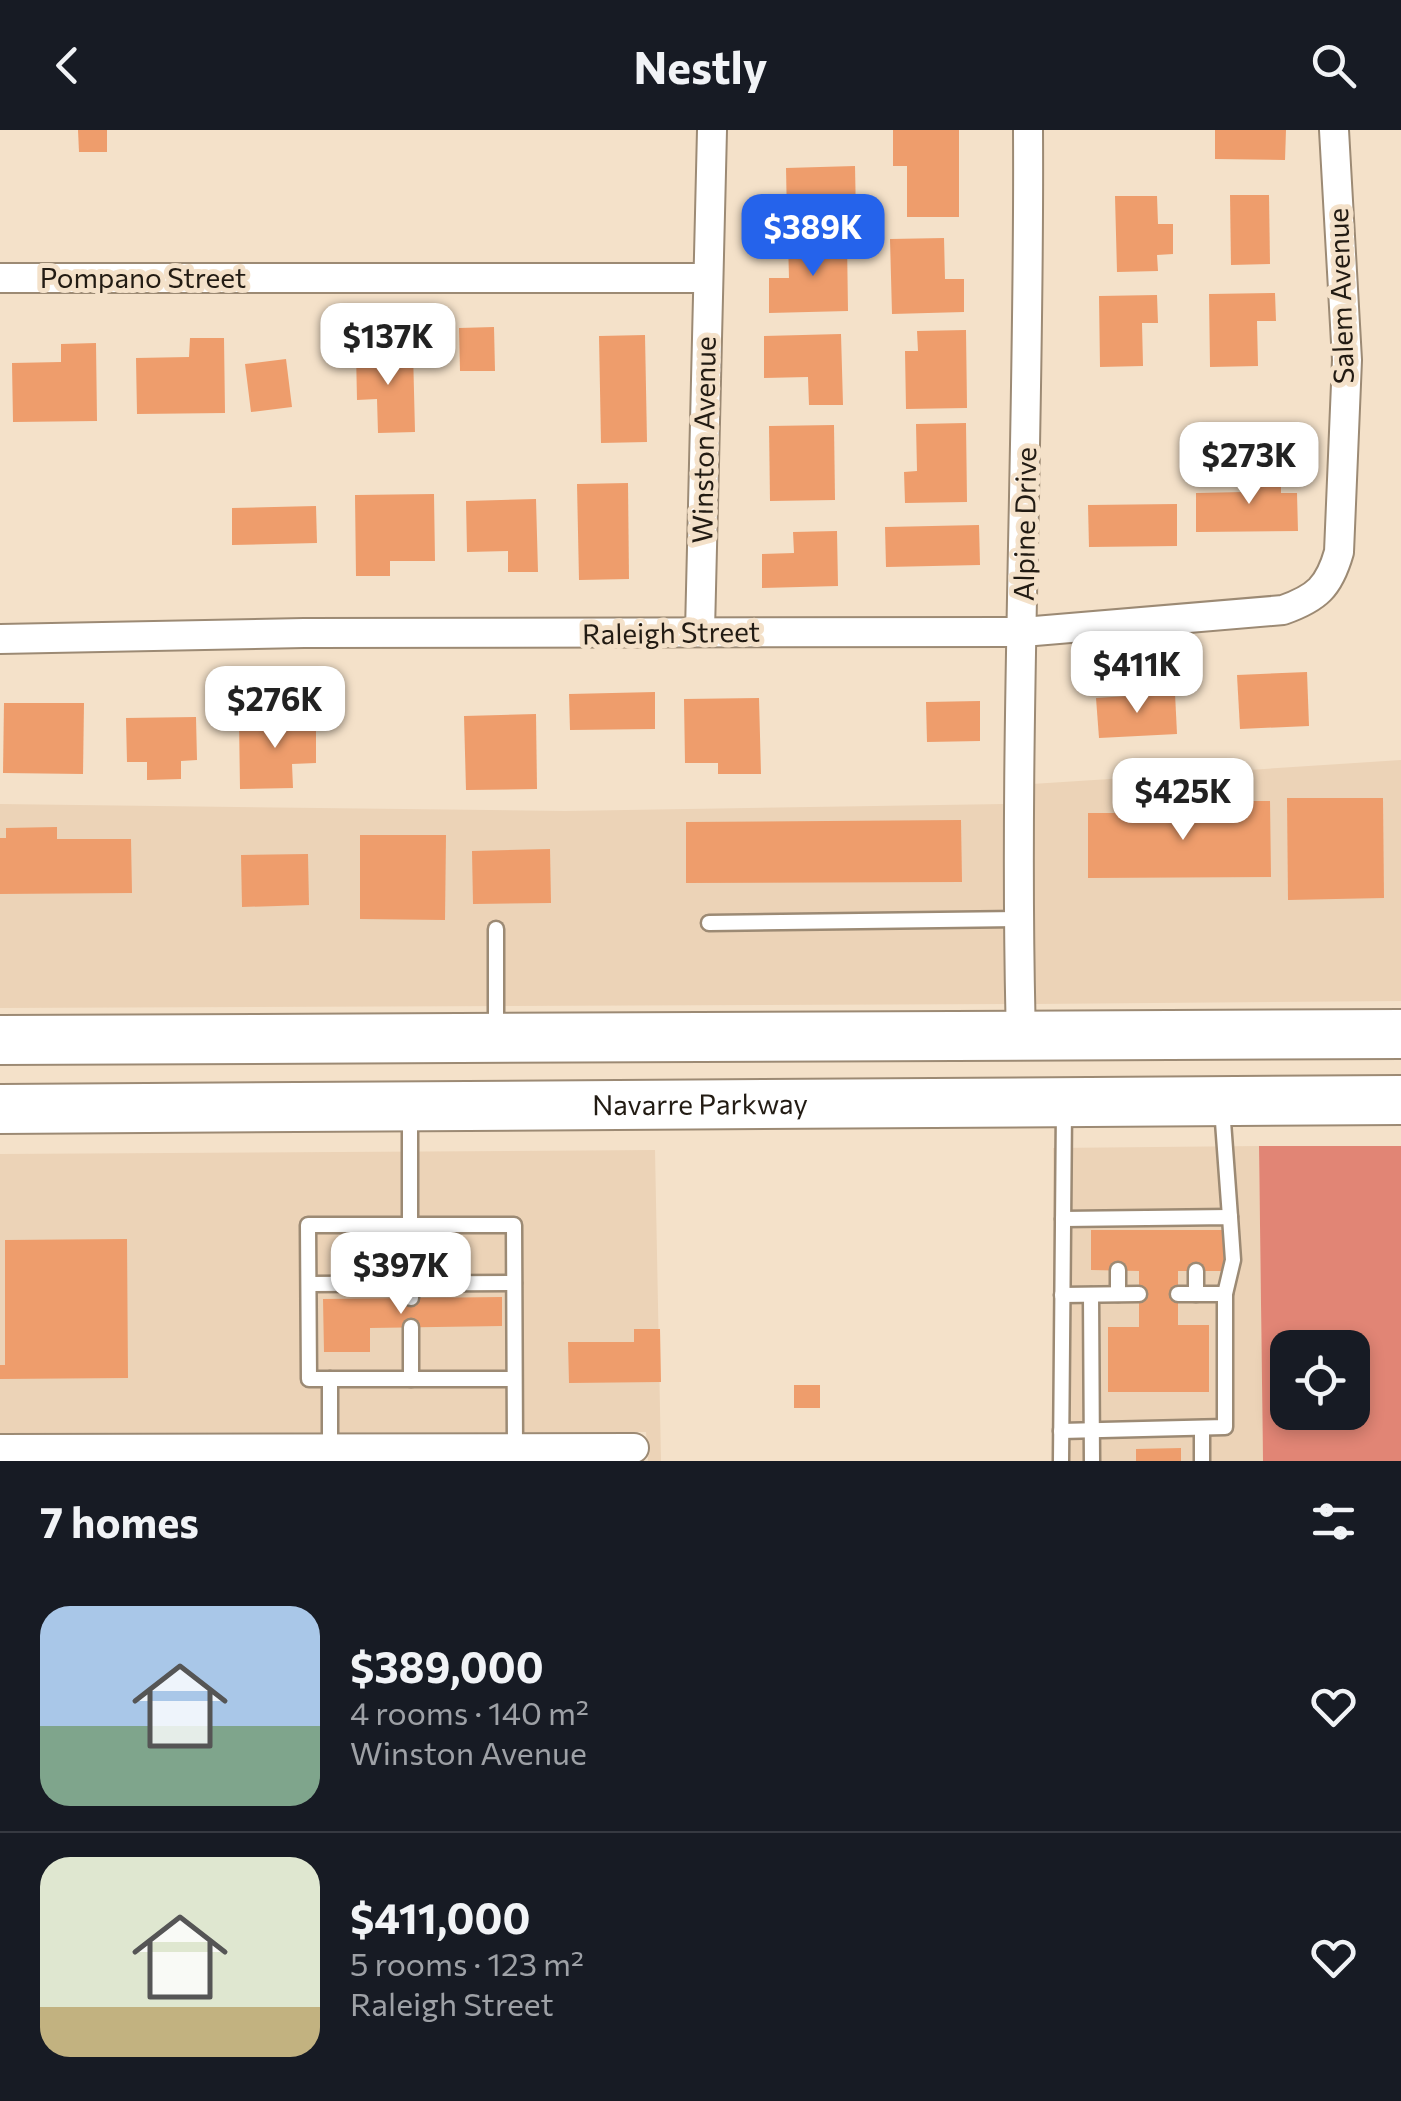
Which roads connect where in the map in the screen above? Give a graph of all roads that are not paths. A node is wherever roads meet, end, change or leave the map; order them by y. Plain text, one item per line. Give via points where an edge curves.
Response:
1 (712, 130) edge
2 (1028, 130) edge
3 (1334, 130) edge
4 (0, 278) edge
5 (707, 278) junction
6 (1330, 580) joint
7 (700, 631) junction
8 (1023, 632) junction
9 (0, 639) edge
10 (1018, 919) junction
11 (709, 923) dead end
12 (496, 929) dead end
13 (1401, 1034) edge
14 (1021, 1038) junction
15 (496, 1039) junction
16 (0, 1040) edge
17 (1401, 1056) edge
18 (1401, 1100) edge
19 (1221, 1102) junction
20 (1064, 1103) junction
21 (410, 1106) junction
22 (590, 1106) junction
23 (0, 1109) edge
24 (1230, 1217) junction
25 (1063, 1219) junction
26 (410, 1225) junction
27 (1118, 1270) dead end
28 (1196, 1271) dead end
29 (514, 1283) junction
30 (309, 1284) junction
31 (411, 1291) junction
32 (1118, 1294) junction
33 (1139, 1294) dead end
34 (1178, 1294) dead end
35 (1196, 1294) junction
36 (1226, 1294) junction
37 (1091, 1295) junction
38 (1062, 1296) junction
39 (411, 1327) dead end
40 (330, 1380) junction
41 (411, 1380) junction
42 (514, 1380) junction
43 (1202, 1428) junction
44 (1091, 1430) junction
45 (1062, 1431) junction
46 (330, 1448) junction
47 (515, 1448) junction
48 (634, 1448) dead end
49 (0, 1449) edge
50 (1061, 1461) edge
51 (1092, 1461) edge
52 (1202, 1461) edge

1 - 5 street, Winston Avenue
2 - 8 street, Alpine Drive
3 - 6 street, Salem Avenue via 1347,360 1339,552
4 - 5 street, Pompano Street
5 - 7 street, Winston Avenue
6 - 8 street, Raleigh Street via 1318,595 1283,610
7 - 8 street, Raleigh Street
7 - 9 street, Raleigh Street
8 - 10 street, Alpine Drive
10 - 11 lane
10 - 14 street, Alpine Drive
12 - 15 lane
13 - 14 highway
14 - 15 highway
14 - 22 highway via 1006,1065 984,1081 626,1087
15 - 16 highway
17 - 20 highway via 1122,1059 1073,1077
18 - 19 highway, Navarre Parkway
19 - 20 highway, Navarre Parkway
19 - 24 lane
20 - 22 highway, Navarre Parkway
20 - 25 lane
21 - 22 highway, Navarre Parkway
21 - 23 highway, Navarre Parkway
21 - 26 lane
24 - 25 lane via 1196,1224
24 - 36 lane via 1233,1260
25 - 38 lane
26 - 29 lane via 514,1225
26 - 30 lane via 308,1225
26 - 31 lane
27 - 32 lane
28 - 35 lane
29 - 31 lane
29 - 42 lane
30 - 31 lane
30 - 40 lane via 309,1380
32 - 33 lane
32 - 37 lane
34 - 35 lane
35 - 36 lane
36 - 43 lane via 1225,1427
37 - 38 lane
37 - 44 lane
38 - 45 lane
39 - 41 lane
40 - 41 lane
40 - 46 lane
41 - 42 lane
42 - 47 lane
43 - 44 lane
43 - 52 lane
44 - 45 lane
44 - 51 lane
45 - 50 lane
46 - 47 street
46 - 49 street
47 - 48 street

